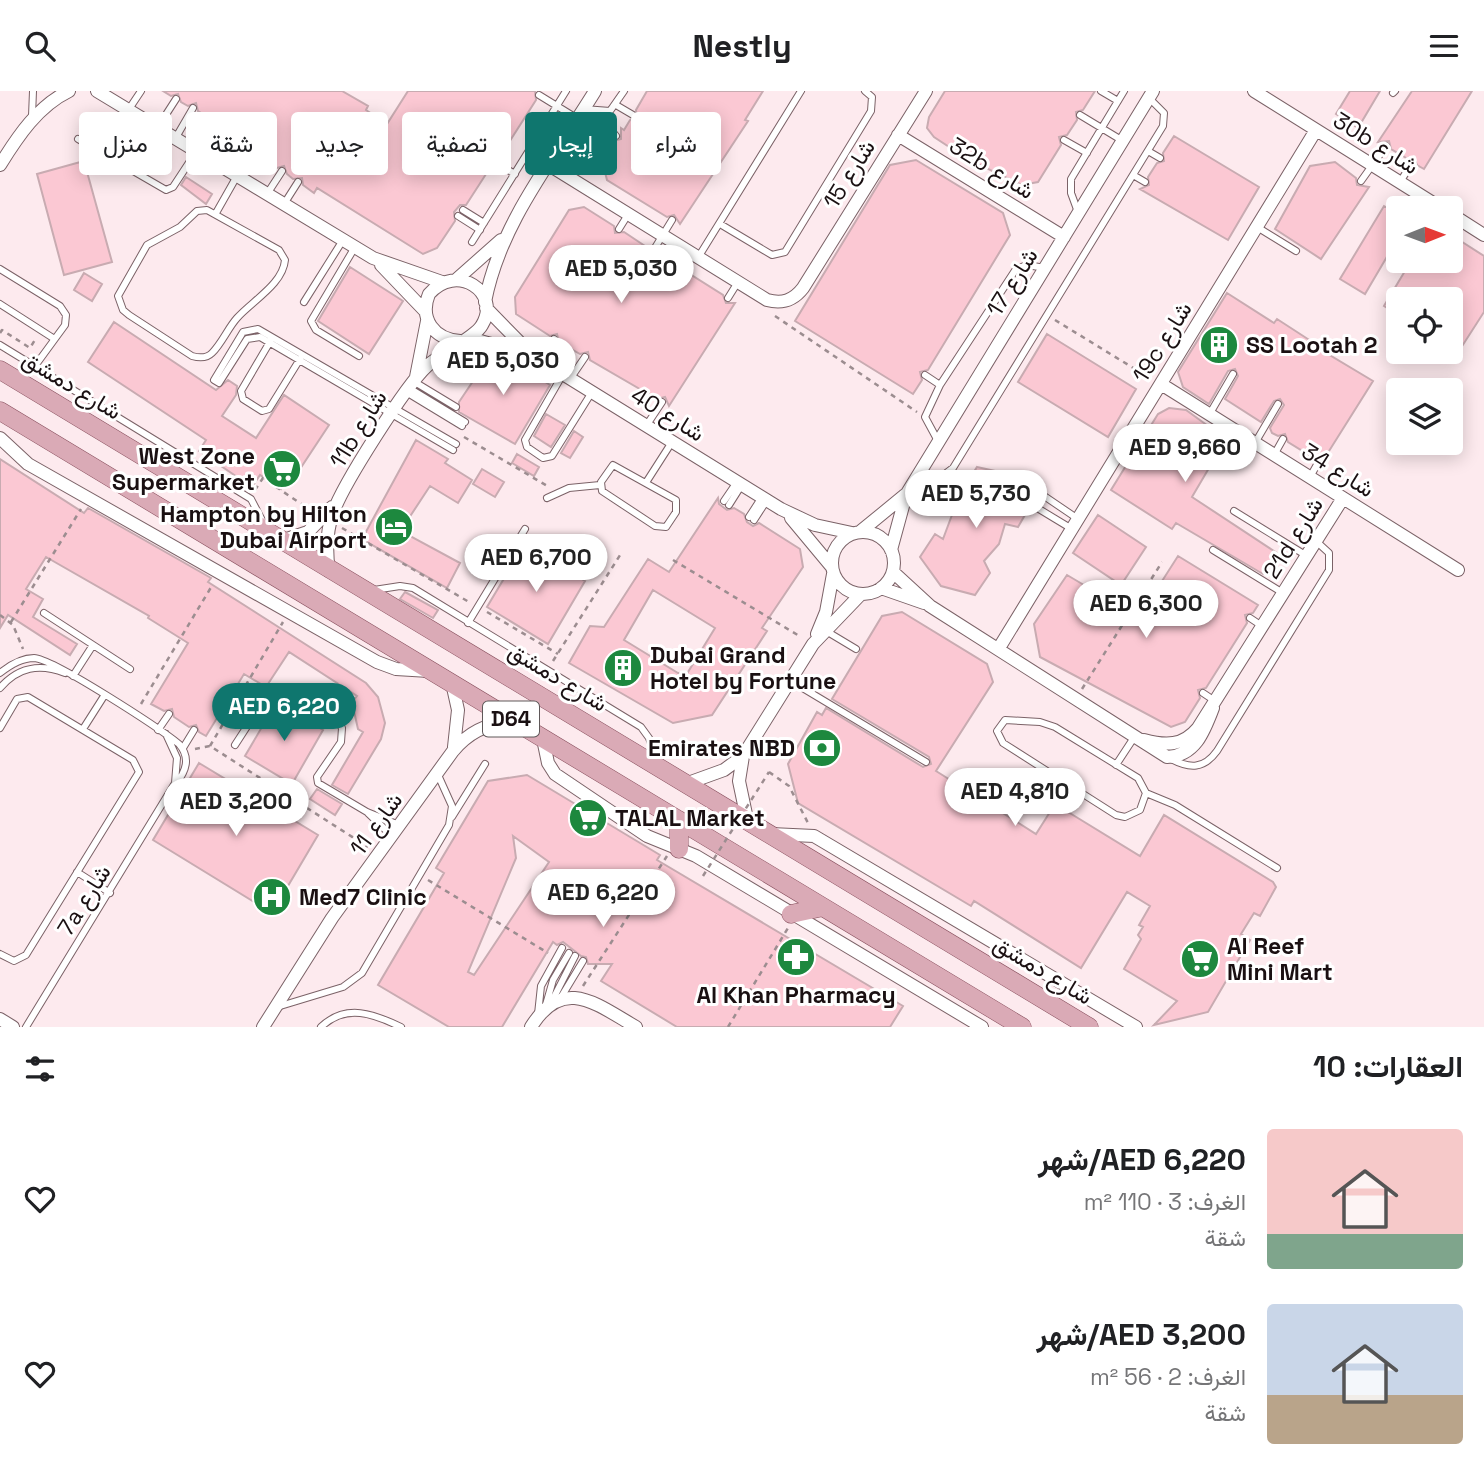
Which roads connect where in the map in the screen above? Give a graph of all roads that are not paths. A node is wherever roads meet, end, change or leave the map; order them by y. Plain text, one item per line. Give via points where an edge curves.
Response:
1 (33, 91) edge
2 (69, 91) edge
3 (97, 91) edge
4 (141, 91) edge
5 (566, 91) edge
6 (624, 91) edge
7 (801, 91) edge
8 (865, 91) edge
9 (926, 91) edge
10 (1101, 91) edge
11 (1125, 91) edge
12 (1254, 91) edge
13 (590, 93) edge
14 (1151, 94) edge
15 (539, 95) dead end
16 (176, 99) dead end
17 (1118, 101) junction
18 (616, 105) junction
19 (557, 106) junction
20 (193, 108) dead end
21 (128, 111) joint
22 (168, 112) edge
23 (575, 112) edge
24 (582, 112) edge
25 (606, 112) edge
26 (631, 114) edge
27 (1080, 115) dead end
28 (30, 121) junction
29 (1102, 128) junction
30 (1317, 130) junction
31 (898, 135) junction
32 (172, 137) edge
33 (78, 139) dead end
34 (175, 139) junction
35 (1064, 140) dead end
36 (1124, 141) junction
37 (186, 146) edge
38 (1386, 146) dead end
39 (1148, 151) junction
40 (1087, 153) junction
41 (1160, 158) dead end
42 (1412, 163) dead end
43 (0, 165) edge
44 (1373, 165) junction
45 (186, 167) edge
46 (282, 171) dead end
47 (511, 172) edge
48 (515, 174) junction
49 (233, 175) edge
50 (235, 175) edge
51 (543, 175) edge
52 (566, 175) edge
53 (1133, 175) junction
54 (1361, 181) dead end
55 (298, 182) dead end
56 (1144, 182) dead end
57 (1400, 182) junction
58 (267, 194) junction
59 (1422, 196) edge
60 (284, 204) junction
61 (216, 213) junction
62 (460, 213) dead end
63 (629, 213) junction
64 (1079, 213) junction
65 (672, 220) dead end
66 (1463, 222) edge
67 (720, 224) junction
68 (482, 227) junction
69 (1257, 227) junction
70 (619, 229) dead end
71 (663, 234) junction
72 (506, 235) junction
73 (1484, 235) edge
74 (1064, 237) junction
75 (472, 242) dead end
76 (349, 244) junction
77 (653, 251) dead end
78 (1296, 251) dead end
79 (699, 256) junction
80 (373, 258) junction
81 (1045, 268) junction
82 (0, 269) edge
83 (457, 279) junction
84 (808, 279) junction
85 (442, 282) junction
86 (744, 284) junction
87 (728, 298) dead end
88 (304, 302) dead end
89 (0, 304) edge
90 (486, 305) junction
91 (426, 316) junction
92 (52, 338) junction
93 (465, 339) junction
94 (554, 339) dead end
95 (271, 340) junction
96 (0, 345) edge
97 (359, 356) dead end
98 (301, 357) junction
99 (585, 357) dead end
100 (537, 358) junction
101 (34, 366) junction
102 (0, 370) edge
103 (1233, 374) dead end
104 (925, 375) dead end
105 (567, 377) junction
106 (1161, 384) junction
107 (411, 385) junction
108 (940, 385) junction
109 (592, 393) junction
110 (662, 402) dead end
111 (1278, 404) dead end
112 (456, 407) dead end
113 (0, 411) edge
114 (393, 413) junction
115 (1213, 422) junction
116 (464, 424) dead end
117 (646, 426) junction
118 (0, 438) edge
119 (1283, 439) dead end
120 (938, 441) junction
121 (672, 442) junction
122 (1255, 443) junction
123 (455, 447) dead end
124 (1273, 455) junction
125 (1320, 461) dead end
126 (1310, 477) junction
127 (916, 478) junction
128 (647, 481) junction
129 (739, 483) junction
130 (1025, 483) dead end
131 (600, 485) junction
132 (906, 495) junction
133 (547, 498) dead end
134 (1343, 498) junction
135 (764, 499) junction
136 (727, 503) dead end
137 (1034, 506) dead end
138 (780, 509) junction
139 (1234, 511) dead end
140 (751, 519) dead end
141 (326, 520) junction
142 (1075, 524) junction
143 (525, 529) dead end
144 (857, 532) junction
145 (275, 538) junction
146 (1316, 541) junction
147 (891, 550) junction
148 (1213, 550) dead end
149 (1307, 556) junction
150 (832, 570) junction
151 (1458, 570) dead end
152 (330, 571) junction
153 (893, 572) junction
154 (881, 588) junction
155 (363, 593) junction
156 (1283, 593) junction
157 (861, 594) junction
158 (930, 605) junction
159 (44, 613) dead end
160 (1250, 618) dead end
161 (468, 623) junction
162 (1262, 626) junction
163 (824, 630) junction
164 (813, 644) junction
165 (93, 645) junction
166 (999, 648) junction
167 (856, 649) dead end
168 (130, 669) dead end
169 (435, 671) junction
170 (0, 673) edge
171 (73, 676) junction
172 (789, 680) junction
173 (452, 683) junction
174 (0, 688) edge
175 (1203, 693) dead end
176 (104, 696) junction
177 (1215, 705) junction
178 (169, 714) dead end
179 (524, 726) junction
180 (0, 728) edge
181 (83, 729) junction
182 (158, 730) junction
183 (194, 730) dead end
184 (166, 734) junction
185 (1138, 738) junction
186 (543, 739) junction
187 (235, 745) dead end
188 (185, 751) junction
189 (453, 751) junction
190 (743, 755) junction
191 (1167, 757) junction
192 (926, 762) dead end
193 (485, 764) dead end
194 (1116, 765) junction
195 (660, 767) junction
196 (438, 775) junction
197 (688, 783) junction
198 (171, 791) junction
199 (1146, 793) junction
200 (367, 812) junction
201 (451, 819) junction
202 (747, 819) junction
203 (679, 820) junction
204 (401, 826) junction
205 (771, 834) junction
206 (393, 838) junction
207 (676, 848) junction
208 (1277, 868) dead end
209 (77, 872) junction
210 (110, 893) junction
211 (823, 907) junction
212 (793, 915) junction
213 (562, 948) dead end
214 (0, 954) edge
215 (572, 954) dead end
216 (583, 961) dead end
217 (275, 1007) junction
218 (545, 1011) edge
219 (0, 1019) edge
220 (13, 1027) edge
221 (26, 1027) edge
222 (263, 1027) edge
223 (321, 1027) edge
224 (401, 1027) edge
225 (636, 1027) edge
226 (982, 1027) edge
227 (1022, 1027) edge
228 (1089, 1027) edge
229 (1136, 1027) edge

1 - 28 lane
2 - 28 street
3 - 21 street
4 - 21 lane
5 - 19 lane
6 - 18 lane
7 - 67 lane
8 - 67 lane via 872,97 871,111 781,255 772,255
9 - 31 street, شارع 15
10 - 17 lane
11 - 17 lane
12 - 30 street, 30b شارع
13 - 24 street
14 - 36 street, شارع 17
14 - 39 lane via 1165,117
15 - 19 lane
16 - 22 lane
17 - 29 lane
18 - 25 lane
18 - 26 lane
19 - 23 lane
19 - 48 lane
20 - 34 lane
27 - 29 lane
28 - 43 street
29 - 36 lane
29 - 40 lane
30 - 44 street, 30b شارع
30 - 69 street, 19c شارع
31 - 74 street, 32b شارع
31 - 84 street, شارع 15
32 - 34 street
33 - 45 lane via 166,190
34 - 37 street
35 - 40 lane
36 - 64 street, شارع 17
38 - 44 lane
39 - 41 lane
39 - 53 lane
40 - 64 lane via 1070,184
42 - 57 lane
44 - 54 lane
44 - 57 street, 30b شارع
46 - 58 lane
47 - 48 lane
48 - 68 lane
49 - 61 lane
50 - 58 street
51 - 72 street
52 - 63 street
53 - 56 lane
53 - 127 lane via 953,468 941,477
55 - 60 lane
57 - 59 street, 30b شارع
58 - 60 street
60 - 76 street
61 - 61 lane via 197,211 180,227 147,245 118,296 123,310 197,358 212,353 285,265 279,250
62 - 68 lane
63 - 70 lane
63 - 71 street
64 - 74 street, شارع 17
65 - 71 lane
66 - 73 street
67 - 79 lane
68 - 75 lane
69 - 78 lane
69 - 106 street, 19c شارع
71 - 77 lane
71 - 79 street
72 - 83 street
72 - 90 street via 493,267
74 - 81 street, شارع 17
76 - 80 street
76 - 88 lane
76 - 97 lane via 311,321 316,330
79 - 86 street
80 - 85 street
80 - 91 street
81 - 108 lane via 1027,265 1016,269
81 - 120 street, شارع 17
82 - 92 lane via 64,310 65,325
83 - 85 street
83 - 90 street via 475,286
84 - 86 street via 786,293
84 - 86 street, شارع 15 via 802,298 782,302
85 - 91 street via 429,294
86 - 87 lane
89 - 92 lane
90 - 93 street via 482,325
90 - 100 street, شارع 40
91 - 93 street via 440,337
91 - 107 street, 11b شارع
92 - 101 lane
93 - 100 street, شارع 40
93 - 107 street, 11b شارع
94 - 100 lane
95 - 95 lane via 254,328 243,332 215,383 247,339
95 - 98 lane
95 - 98 lane via 241,391 243,399 259,410 269,409
96 - 101 lane
98 - 114 lane
99 - 105 lane
100 - 105 street, شارع 40
101 - 145 lane via 249,498
102 - 145 main road, شارع دمشق / D64
103 - 115 lane
104 - 108 lane
105 - 109 street, شارع 40
105 - 109 lane via 525,440 527,447 543,458 552,456
106 - 115 street, شارع 34
106 - 142 street, 19c شارع
107 - 112 lane
107 - 114 street, 11b شارع
107 - 116 lane
108 - 120 lane via 925,417
109 - 117 street, شارع 40
110 - 117 lane
111 - 122 lane
113 - 169 main road, D64
114 - 123 lane
114 - 141 street, 11b شارع
115 - 122 street, شارع 34
117 - 121 street, شارع 40
118 - 169 street via 27,464 386,666
119 - 124 lane
120 - 127 street, شارع 17
121 - 128 lane
121 - 129 street, شارع 40
122 - 124 street, شارع 34
124 - 126 street, شارع 34
125 - 126 lane
126 - 134 street, شارع 34
127 - 132 street, شارع 17
128 - 131 lane via 613,465
128 - 131 lane via 677,503 666,527 656,526 604,494
129 - 135 street, شارع 40
129 - 136 lane
130 - 142 lane
131 - 133 lane via 569,488
132 - 144 street, شارع 17
132 - 147 street, شارع 17
134 - 146 street, 21d شارع
134 - 151 street, شارع 34
135 - 138 street, شارع 40
135 - 140 lane
137 - 142 lane
138 - 144 street, شارع 40 via 815,525
138 - 150 street, شارع 40 via 809,535
139 - 149 lane
141 - 145 street via 308,532
141 - 152 street, 11b شارع
142 - 166 street, 19c شارع
143 - 161 lane
144 - 147 street via 879,536
144 - 150 street via 836,547
145 - 152 main road, شارع دمشق / D64
146 - 149 street, 21d شارع
146 - 191 lane via 1329,553 1329,570 1217,751 1196,767
147 - 153 street
148 - 156 lane
149 - 156 street, 21d شارع
150 - 157 street via 849,591
150 - 164 street via 826,612
152 - 155 main road, شارع دمشق / D64
153 - 154 street
153 - 158 street
154 - 157 street
154 - 158 street
155 - 161 lane via 409,587
155 - 195 main road, شارع دمشق / D64
156 - 162 street, 21d شارع
157 - 163 street
158 - 166 street
159 - 165 lane
160 - 162 lane
161 - 195 lane via 642,727
162 - 177 street, 21d شارع
163 - 164 street
163 - 167 lane
164 - 172 street
165 - 168 lane
165 - 171 lane
166 - 185 street
169 - 173 main road, D64
170 - 171 lane via 27,659 48,661
171 - 174 lane via 34,668 14,674
171 - 176 lane
172 - 190 street
172 - 192 lane
173 - 179 main road, D64
173 - 189 street, شارع 11 via 458,724
175 - 177 lane
176 - 181 lane
176 - 182 lane
177 - 185 street, 21d شارع via 1194,733 1180,743
177 - 191 street, 21d شارع via 1194,747 1185,755
178 - 182 lane
179 - 186 main road, D64
179 - 189 street, شارع 11 via 484,727
180 - 181 lane via 17,699 28,697
181 - 209 lane via 133,760 139,772
182 - 184 lane
183 - 188 lane, 7a شارع
184 - 188 lane
184 - 198 lane, 7a شارع via 177,758
185 - 191 street
185 - 194 lane
186 - 203 main road, D64
186 - 207 street via 548,762 561,779 647,837
187 - 200 lane via 270,691 292,690 335,718 342,728 341,742 317,782
188 - 198 lane, 7a شارع via 185,770
189 - 196 street, شارع 11
190 - 197 street via 724,770
190 - 202 street via 739,781
193 - 201 lane
194 - 199 lane via 1138,778
194 - 199 lane via 1046,723 1006,720 997,731 1003,743 1116,815 1133,815 1145,802
195 - 197 main road, شارع دمشق / D64
196 - 201 lane via 452,806
196 - 204 street, شارع 11
197 - 202 main road, شارع دمشق / D64
198 - 210 lane, 7a شارع
199 - 208 lane via 1175,805
200 - 204 lane
200 - 206 lane
201 - 217 lane via 358,978 343,987
202 - 205 main road, شارع دمشق / D64
203 - 207 main road
203 - 211 main road, D64
204 - 206 street, شارع 11
205 - 228 main road, شارع دمشق / D64
205 - 229 street via 814,836
206 - 217 street, شارع 11 via 332,918
207 - 212 street
209 - 210 lane
209 - 214 lane via 23,959 14,961
210 - 221 lane, 7a شارع
211 - 212 main road
211 - 227 main road, D64
212 - 226 street
213 - 218 lane via 541,986
215 - 218 lane via 553,980
216 - 218 lane
217 - 222 street, شارع 11
218 - 225 street via 576,997
219 - 220 street
223 - 224 lane via 348,1012 366,1013

